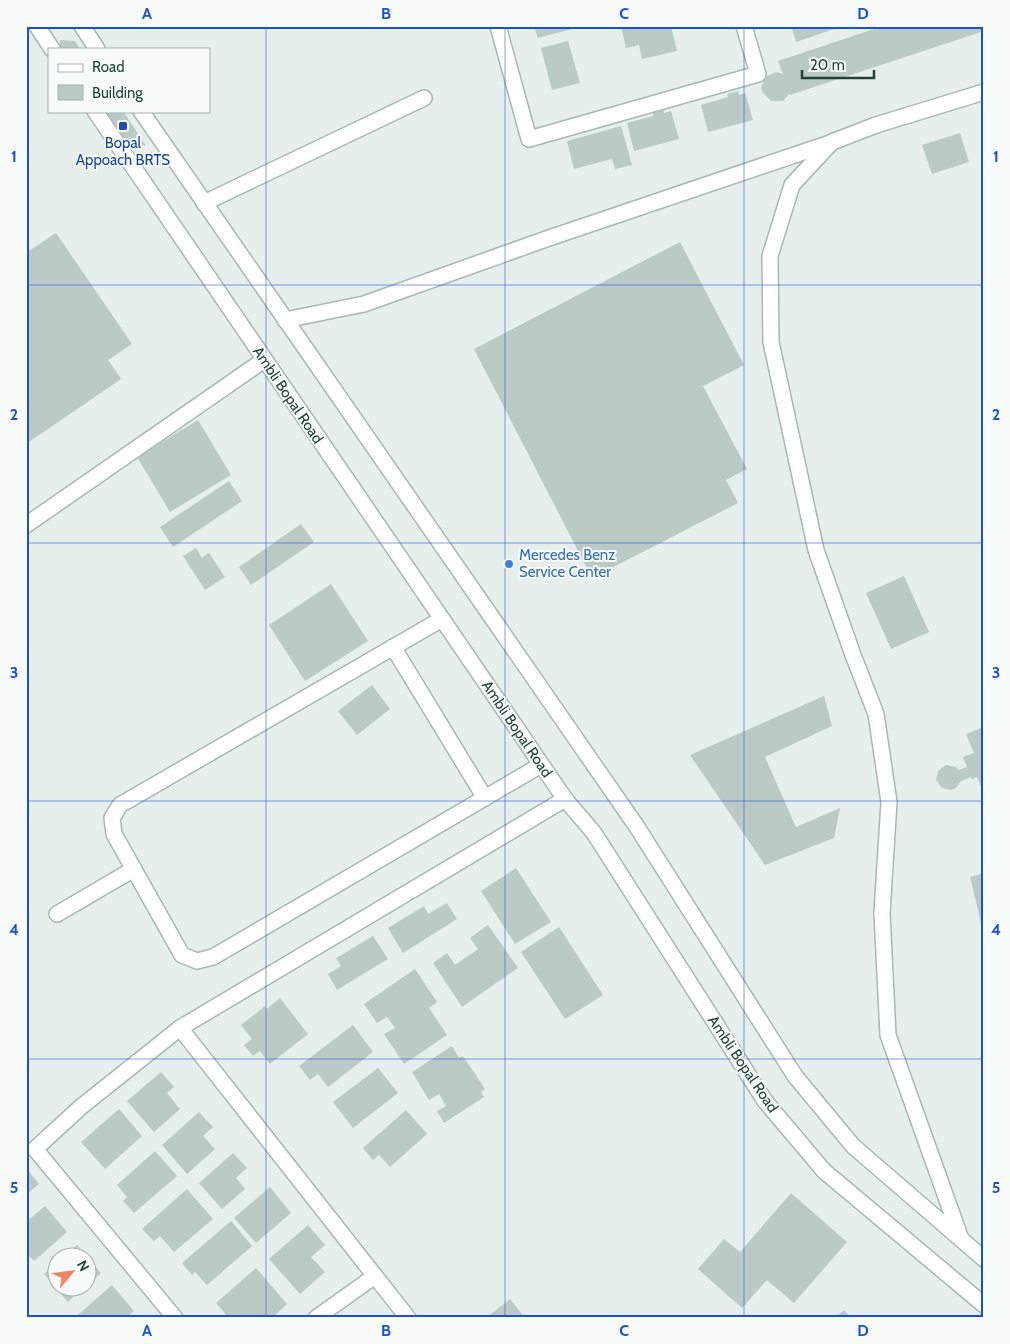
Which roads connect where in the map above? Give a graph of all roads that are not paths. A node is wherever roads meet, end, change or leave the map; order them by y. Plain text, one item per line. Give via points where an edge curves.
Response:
1 (37, 26) edge
2 (82, 26) edge
3 (498, 26) edge
4 (744, 26) edge
5 (51, 48) edge
6 (96, 48) edge
7 (984, 92) edge
8 (424, 98) dead end
9 (96, 112) edge
10 (142, 112) edge
11 (832, 142) junction
12 (204, 203) junction
13 (285, 320) junction
14 (264, 360) junction
15 (26, 525) edge
16 (442, 620) junction
17 (393, 647) junction
18 (541, 765) junction
19 (485, 798) junction
20 (565, 799) junction
21 (134, 870) junction
22 (57, 914) dead end
23 (180, 1028) junction
24 (961, 1240) junction
25 (984, 1259) edge
26 (375, 1276) junction
27 (984, 1306) edge
28 (175, 1318) edge
29 (316, 1318) edge
30 (408, 1318) edge

1 - 5 street
2 - 6 street
3 - 4 street via 530,139 758,74
7 - 11 street
8 - 12 street
9 - 14 street, Ambli Bopal Road
10 - 12 street
11 - 13 street via 364,304
11 - 24 street via 792,185 770,256 771,342 816,550 876,714 889,802 882,913 888,1035
12 - 13 street
13 - 24 street via 637,827 795,1076 853,1146
14 - 15 street
14 - 16 street, Ambli Bopal Road
16 - 17 street
16 - 18 street, Ambli Bopal Road
17 - 19 street
17 - 21 street via 120,804 112,818 114,834
18 - 19 street
18 - 20 street, Ambli Bopal Road
19 - 21 street via 213,957 197,961 182,955
20 - 23 street
20 - 27 street, Ambli Bopal Road via 594,833 765,1101 824,1171
21 - 22 street
23 - 26 street
23 - 28 street via 82,1106 35,1149
24 - 25 street
26 - 29 street
26 - 30 street

